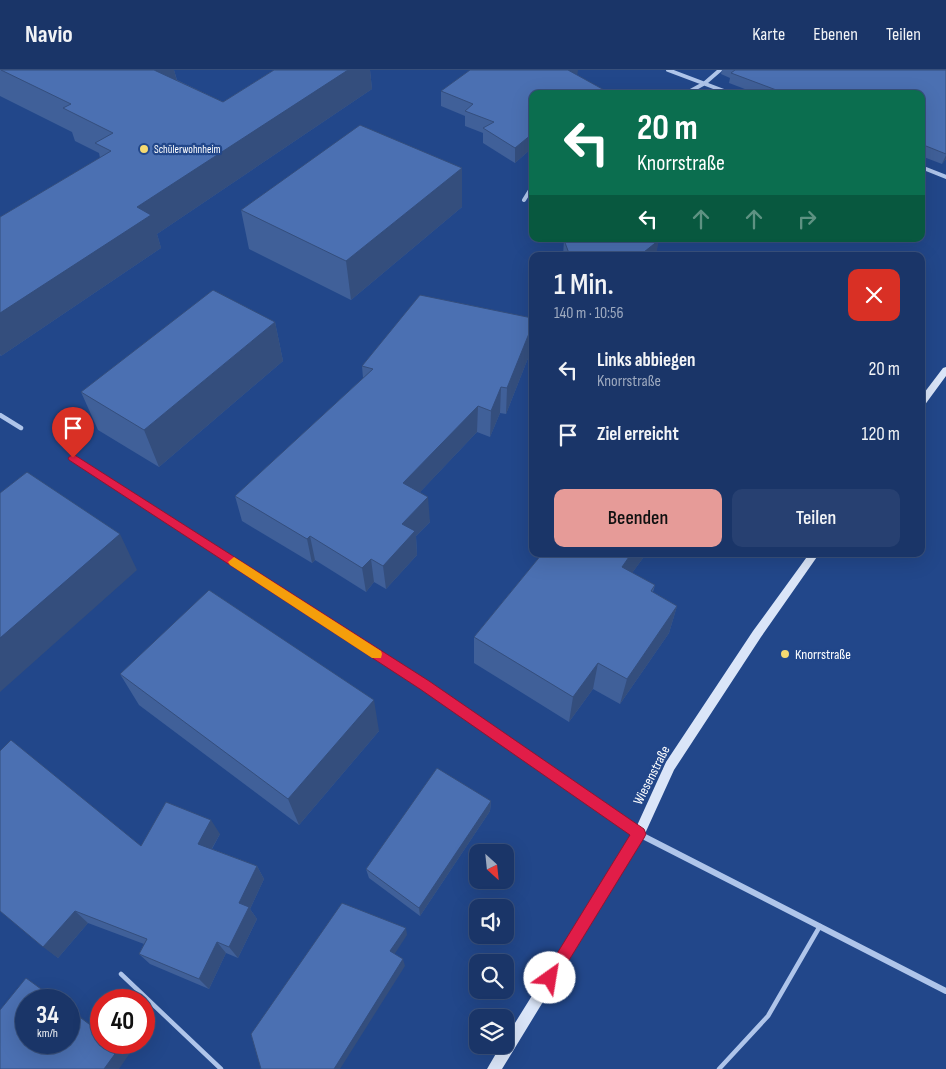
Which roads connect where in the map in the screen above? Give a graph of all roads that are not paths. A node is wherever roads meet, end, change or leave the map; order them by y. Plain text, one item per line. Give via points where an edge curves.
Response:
1 (668, 70) edge
2 (720, 70) edge
3 (705, 83) junction
4 (692, 90) edge
5 (722, 90) edge
6 (925, 169) edge
7 (946, 177) edge
8 (529, 192) edge
9 (524, 200) dead end
10 (946, 370) edge
11 (925, 399) edge
12 (0, 415) edge
13 (21, 428) dead end
14 (73, 458) dead end
15 (812, 557) edge
16 (639, 834) junction
17 (820, 926) junction
18 (121, 974) dead end
19 (946, 991) edge
20 (221, 1069) edge
21 (494, 1069) edge
22 (719, 1069) edge

1 - 3 street
2 - 3 street
3 - 4 street
3 - 5 street
6 - 7 street
8 - 9 street
10 - 11 street
12 - 13 street
14 - 16 street via 424,685
15 - 16 street, Wiesenstraße via 670,766
16 - 17 street
16 - 21 street, Wiesenstraße
17 - 19 street
17 - 22 lane via 768,1016
18 - 20 lane

